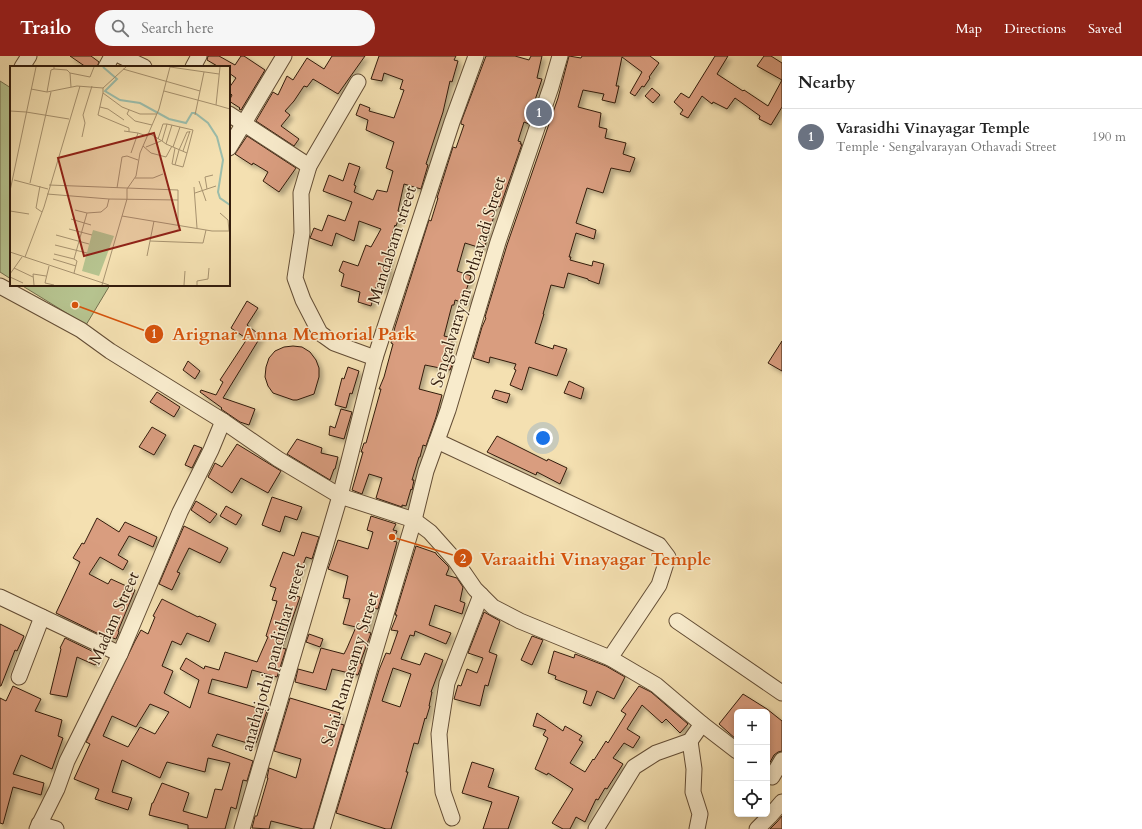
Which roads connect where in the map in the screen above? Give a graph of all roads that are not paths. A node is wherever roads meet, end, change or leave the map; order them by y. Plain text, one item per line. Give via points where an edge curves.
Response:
1 (29, 56) edge
2 (112, 56) edge
3 (121, 56) edge
4 (199, 56) edge
5 (284, 56) edge
6 (476, 56) edge
7 (560, 56) edge
8 (23, 66) edge
9 (107, 66) edge
10 (142, 66) edge
11 (194, 66) edge
12 (358, 82) dead end
13 (230, 115) edge
14 (243, 123) junction
15 (230, 146) edge
16 (309, 166) junction
17 (0, 286) edge
18 (375, 358) junction
19 (223, 421) junction
20 (437, 440) junction
21 (340, 496) junction
22 (414, 520) junction
23 (481, 595) junction
24 (0, 597) edge
25 (42, 617) junction
26 (678, 621) dead end
27 (120, 654) junction
28 (610, 658) junction
29 (19, 677) dead end
30 (782, 693) edge
31 (702, 724) junction
32 (690, 741) junction
33 (734, 749) edge
34 (782, 760) edge
35 (774, 778) edge
36 (782, 802) edge
37 (452, 818) dead end
38 (38, 827) edge
39 (56, 829) edge
40 (242, 829) edge
41 (322, 829) edge
42 (596, 829) edge
43 (697, 829) edge
44 (757, 829) edge

1 - 8 street
2 - 9 street
3 - 10 street
4 - 11 street
5 - 14 street
6 - 18 street, Mandabam street
7 - 20 street, Sengalvarayan Othavadi Street via 498,242
12 - 16 street
13 - 14 street
14 - 15 street
14 - 16 street
16 - 18 street via 301,193 302,233 295,278 320,333 334,344
17 - 19 street via 81,330 110,351
18 - 21 street, Mandabam street
19 - 21 street via 278,459
19 - 27 street, Madam Street via 180,512
20 - 22 street, Sengalvarayan Othavadi Street via 426,471
20 - 28 street via 659,545 668,557 659,585
21 - 22 street
21 - 40 street, anathajothi pandithar street
22 - 23 street via 430,532
22 - 41 street, Selai Ramasamy Street
23 - 28 street via 493,607 520,621
23 - 37 street via 447,683 439,734 443,792
24 - 25 street
25 - 27 street
25 - 29 street
26 - 30 street
27 - 38 street, Madam Street
28 - 31 street via 656,685
31 - 32 street
31 - 33 street
32 - 42 street via 656,753 634,767
32 - 43 street via 694,769 693,792 700,814
34 - 35 street
36 - 44 street
38 - 39 street

